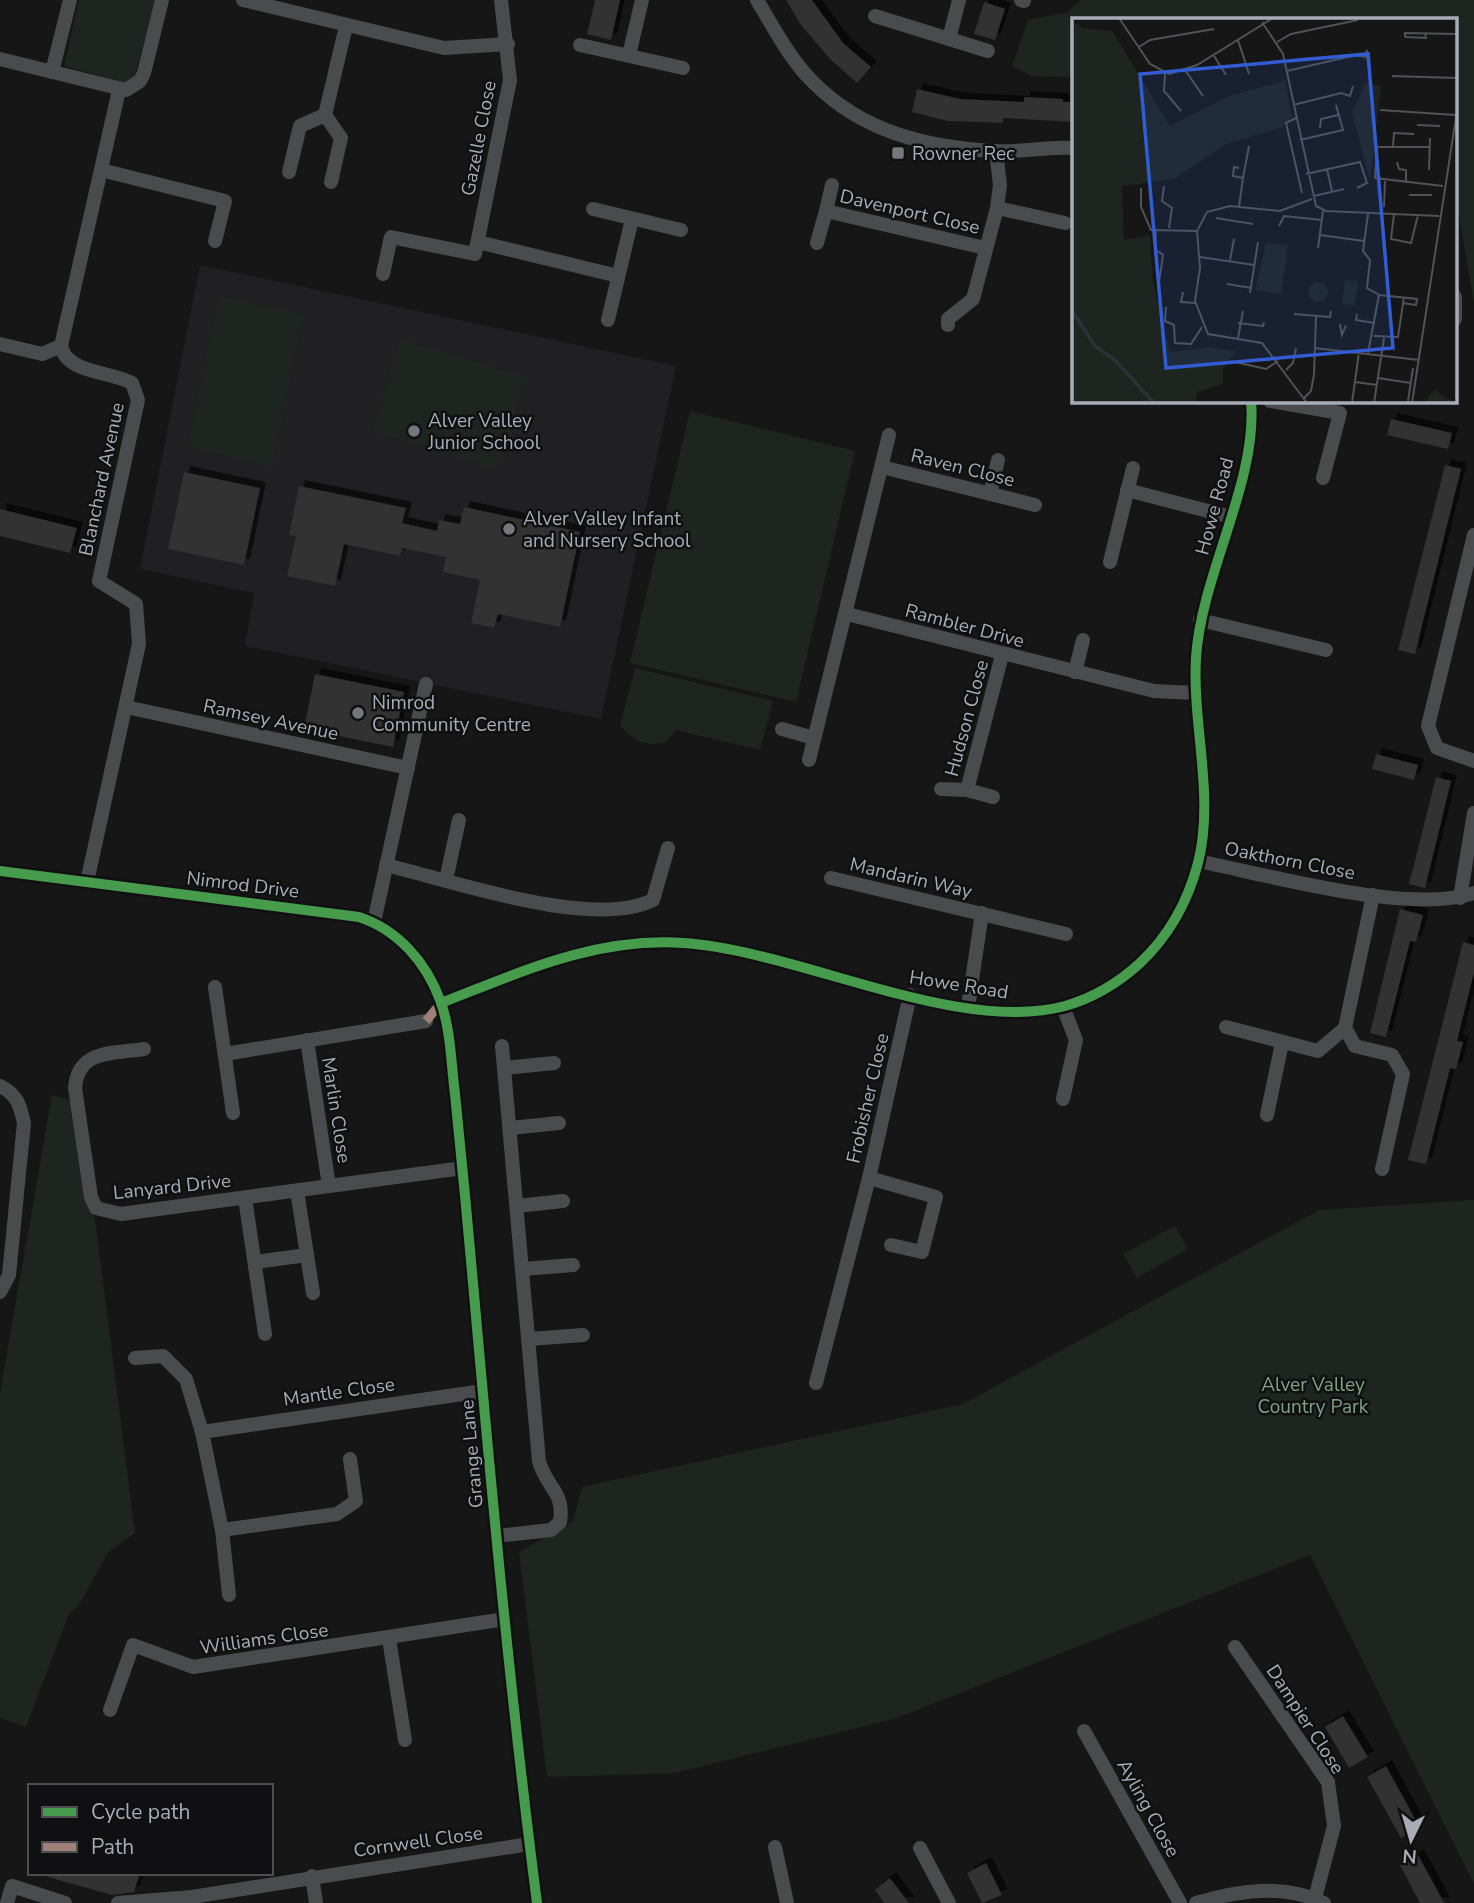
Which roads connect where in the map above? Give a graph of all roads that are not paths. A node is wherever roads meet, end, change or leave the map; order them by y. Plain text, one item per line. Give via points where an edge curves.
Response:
1 (70, 0) edge
2 (162, 0) edge
3 (243, 0) edge
4 (501, 0) edge
5 (642, 0) edge
6 (757, 0) edge
7 (959, 0) edge
8 (875, 16) dead end
9 (346, 26) junction
10 (949, 38) junction
11 (508, 44) junction
12 (580, 45) dead end
13 (988, 51) dead end
14 (629, 55) junction
15 (0, 59) edge
16 (683, 68) dead end
17 (52, 72) junction
18 (119, 90) junction
19 (324, 114) junction
20 (1072, 148) edge
21 (996, 151) junction
22 (101, 170) junction
23 (289, 172) dead end
24 (331, 182) dead end
25 (832, 185) dead end
26 (997, 208) junction
27 (593, 209) dead end
28 (826, 211) junction
29 (632, 219) junction
30 (1065, 223) dead end
31 (681, 230) dead end
32 (215, 241) dead end
33 (478, 242) junction
34 (817, 243) dead end
35 (985, 248) junction
36 (383, 274) dead end
37 (618, 276) junction
38 (608, 320) dead end
39 (948, 325) dead end
40 (0, 344) edge
41 (61, 346) junction
42 (1251, 402) edge
43 (1290, 402) edge
44 (889, 435) dead end
45 (998, 460) dead end
46 (882, 467) junction
47 (1132, 468) dead end
48 (1323, 478) dead end
49 (1127, 490) junction
50 (990, 494) junction
51 (1035, 505) dead end
52 (1231, 517) junction
53 (1474, 535) edge
54 (1110, 562) dead end
55 (846, 614) junction
56 (1200, 620) junction
57 (1083, 640) dead end
58 (1326, 650) dead end
59 (1002, 655) junction
60 (1075, 672) junction
61 (426, 684) dead end
62 (1195, 694) junction
63 (125, 707) junction
64 (782, 729) dead end
65 (814, 738) junction
66 (809, 760) dead end
67 (1474, 761) edge
68 (408, 768) junction
69 (941, 789) dead end
70 (967, 790) junction
71 (993, 797) dead end
72 (1474, 813) edge
73 (459, 820) dead end
74 (668, 848) dead end
75 (1198, 862) junction
76 (386, 865) junction
77 (0, 871) edge
78 (831, 878) dead end
79 (446, 880) junction
80 (87, 882) junction
81 (1373, 895) junction
82 (1467, 896) edge
83 (982, 914) junction
84 (374, 922) junction
85 (1066, 934) dead end
86 (215, 987) dead end
87 (911, 995) junction
88 (442, 1003) junction
89 (968, 1007) junction
90 (1063, 1007) junction
91 (426, 1021) dead end
92 (1226, 1027) dead end
93 (1345, 1028) junction
94 (307, 1040) junction
95 (1282, 1043) junction
96 (502, 1046) dead end
97 (144, 1049) dead end
98 (225, 1054) junction
99 (554, 1063) dead end
100 (504, 1068) junction
101 (0, 1086) edge
102 (1063, 1099) dead end
103 (233, 1113) dead end
104 (1267, 1115) dead end
105 (559, 1123) dead end
106 (510, 1128) junction
107 (463, 1168) junction
108 (1382, 1169) dead end
109 (869, 1178) junction
110 (329, 1186) junction
111 (297, 1191) junction
112 (245, 1198) junction
113 (563, 1202) dead end
114 (517, 1206) junction
115 (891, 1245) dead end
116 (307, 1255) junction
117 (255, 1262) junction
118 (573, 1265) dead end
119 (523, 1269) junction
120 (0, 1292) edge
121 (313, 1293) dead end
122 (265, 1334) dead end
123 (583, 1335) dead end
124 (529, 1339) junction
125 (135, 1358) dead end
126 (816, 1383) dead end
127 (483, 1391) junction
128 (202, 1432) junction
129 (350, 1460) dead end
130 (222, 1530) junction
131 (496, 1536) junction
132 (229, 1595) dead end
133 (505, 1619) junction
134 (389, 1639) junction
135 (1235, 1647) dead end
136 (110, 1710) dead end
137 (1084, 1731) dead end
138 (405, 1740) dead end
139 (529, 1844) junction
140 (775, 1847) dead end
141 (920, 1848) dead end
142 (312, 1876) junction
143 (1319, 1901) edge
144 (7, 1903) edge
145 (65, 1903) edge
146 (118, 1903) edge
147 (316, 1903) edge
148 (537, 1903) edge
149 (788, 1903) edge
150 (949, 1903) edge
151 (1180, 1903) edge
152 (1196, 1903) edge

1 - 17 street
2 - 18 street via 144,73 134,87
3 - 9 street
4 - 11 street, Gazelle Close
5 - 14 street
6 - 21 street via 795,62 839,105 900,137
7 - 10 street
8 - 10 street
9 - 11 street via 444,48
9 - 19 street
10 - 13 street
11 - 33 street, Gazelle Close via 510,80
12 - 14 street
14 - 16 street
15 - 17 street
17 - 18 street
18 - 22 street
19 - 23 street via 300,126
19 - 24 street via 341,138
20 - 21 street
21 - 26 street
22 - 32 street via 225,201
22 - 41 street
25 - 28 street, Davenport Close
26 - 30 street
26 - 35 street
27 - 29 street
28 - 34 street, Davenport Close
28 - 35 street, Davenport Close
29 - 31 street
29 - 37 street
33 - 36 street via 475,254 391,237
33 - 37 street
35 - 39 street via 973,299 948,319
37 - 38 street
40 - 41 street via 42,354
41 - 63 street, Blanchard Avenue via 64,356 75,364 121,377 137,390 138,409 99,581 136,604 139,644
42 - 52 street, Howe Road via 1252,417
43 - 48 street via 1340,413
44 - 46 street, Raven Close
45 - 50 street
46 - 50 street, Raven Close
46 - 55 street, Raven Close
47 - 49 street
49 - 52 street
49 - 54 street
50 - 51 street, Raven Close
52 - 56 street, Howe Road
53 - 67 street via 1428,726 1437,748
55 - 59 street, Rambler Drive
55 - 65 street, Raven Close
56 - 58 street
56 - 62 street, Howe Road
57 - 60 street
59 - 60 street, Rambler Drive
59 - 70 street, Hudson Close
60 - 62 street, Rambler Drive via 1154,691
61 - 68 street
62 - 75 street, Howe Road via 1203,796
63 - 68 street, Ramsey Avenue
63 - 80 street, Blanchard Avenue
64 - 65 street
65 - 66 street, Raven Close
68 - 76 street
69 - 70 street, Hudson Close
70 - 71 street, Hudson Close
72 - 82 street
73 - 79 street
74 - 79 street via 653,900 627,908 568,909
75 - 81 street, Oakthorn Close
75 - 90 street, Howe Road via 1186,899 1151,952 1124,977
76 - 79 street
76 - 84 street
77 - 80 street, Nimrod Drive
78 - 83 street, Mandarin Way
80 - 84 street, Nimrod Drive
81 - 82 street, Oakthorn Close via 1432,901
81 - 93 street, Oakthorn Close
83 - 85 street, Mandarin Way
83 - 89 street, Mandarin Way
84 - 88 street, Nimrod Drive via 419,959
86 - 98 street
87 - 88 street, Howe Road via 727,947 650,942 557,958
87 - 89 street, Howe Road
87 - 109 street, Frobisher Close
88 - 107 street, Grange Lane
89 - 90 street, Howe Road via 1016,1011
90 - 102 street via 1076,1040
91 - 94 street, Marlin Close
92 - 95 street
93 - 95 street via 1318,1051
93 - 108 street via 1355,1046 1392,1055 1404,1074
94 - 98 street, Marlin Close
94 - 110 street, Marlin Close
95 - 104 street
96 - 100 street
97 - 112 street, Lanyard Drive via 92,1058 76,1075 88,1185 96,1208 121,1214
98 - 103 street
99 - 100 street
100 - 106 street
101 - 120 street via 20,1103 24,1123 9,1275
105 - 106 street
106 - 114 street
107 - 110 street, Lanyard Drive
107 - 127 street, Grange Lane
109 - 115 street, Frobisher Close via 936,1197 922,1252
109 - 126 street
110 - 111 street, Lanyard Drive
111 - 112 street, Lanyard Drive
111 - 116 street
112 - 117 street
113 - 114 street
114 - 119 street
116 - 117 street
116 - 121 street
117 - 122 street
118 - 119 street
119 - 124 street
123 - 124 street
124 - 131 street via 539,1461 544,1478 558,1492 560,1522 551,1530
125 - 128 street via 163,1356 186,1379
127 - 128 street, Mantle Close
127 - 131 street, Grange Lane
128 - 130 street
129 - 130 street via 356,1501 337,1514
130 - 132 street
131 - 133 street, Grange Lane
133 - 134 street, Williams Close
133 - 139 street, Grange Lane
134 - 136 street, Williams Close via 192,1667 133,1645
134 - 138 street
135 - 143 street, Dampier Close via 1328,1782 1334,1826
137 - 151 street, Ayling Close
139 - 142 street, Cornwell Close
139 - 148 street, Grange Lane
140 - 149 street
141 - 150 street
142 - 146 street, Cornwell Close via 192,1897
142 - 147 street
143 - 152 street via 1256,1890
144 - 145 street via 12,1886

